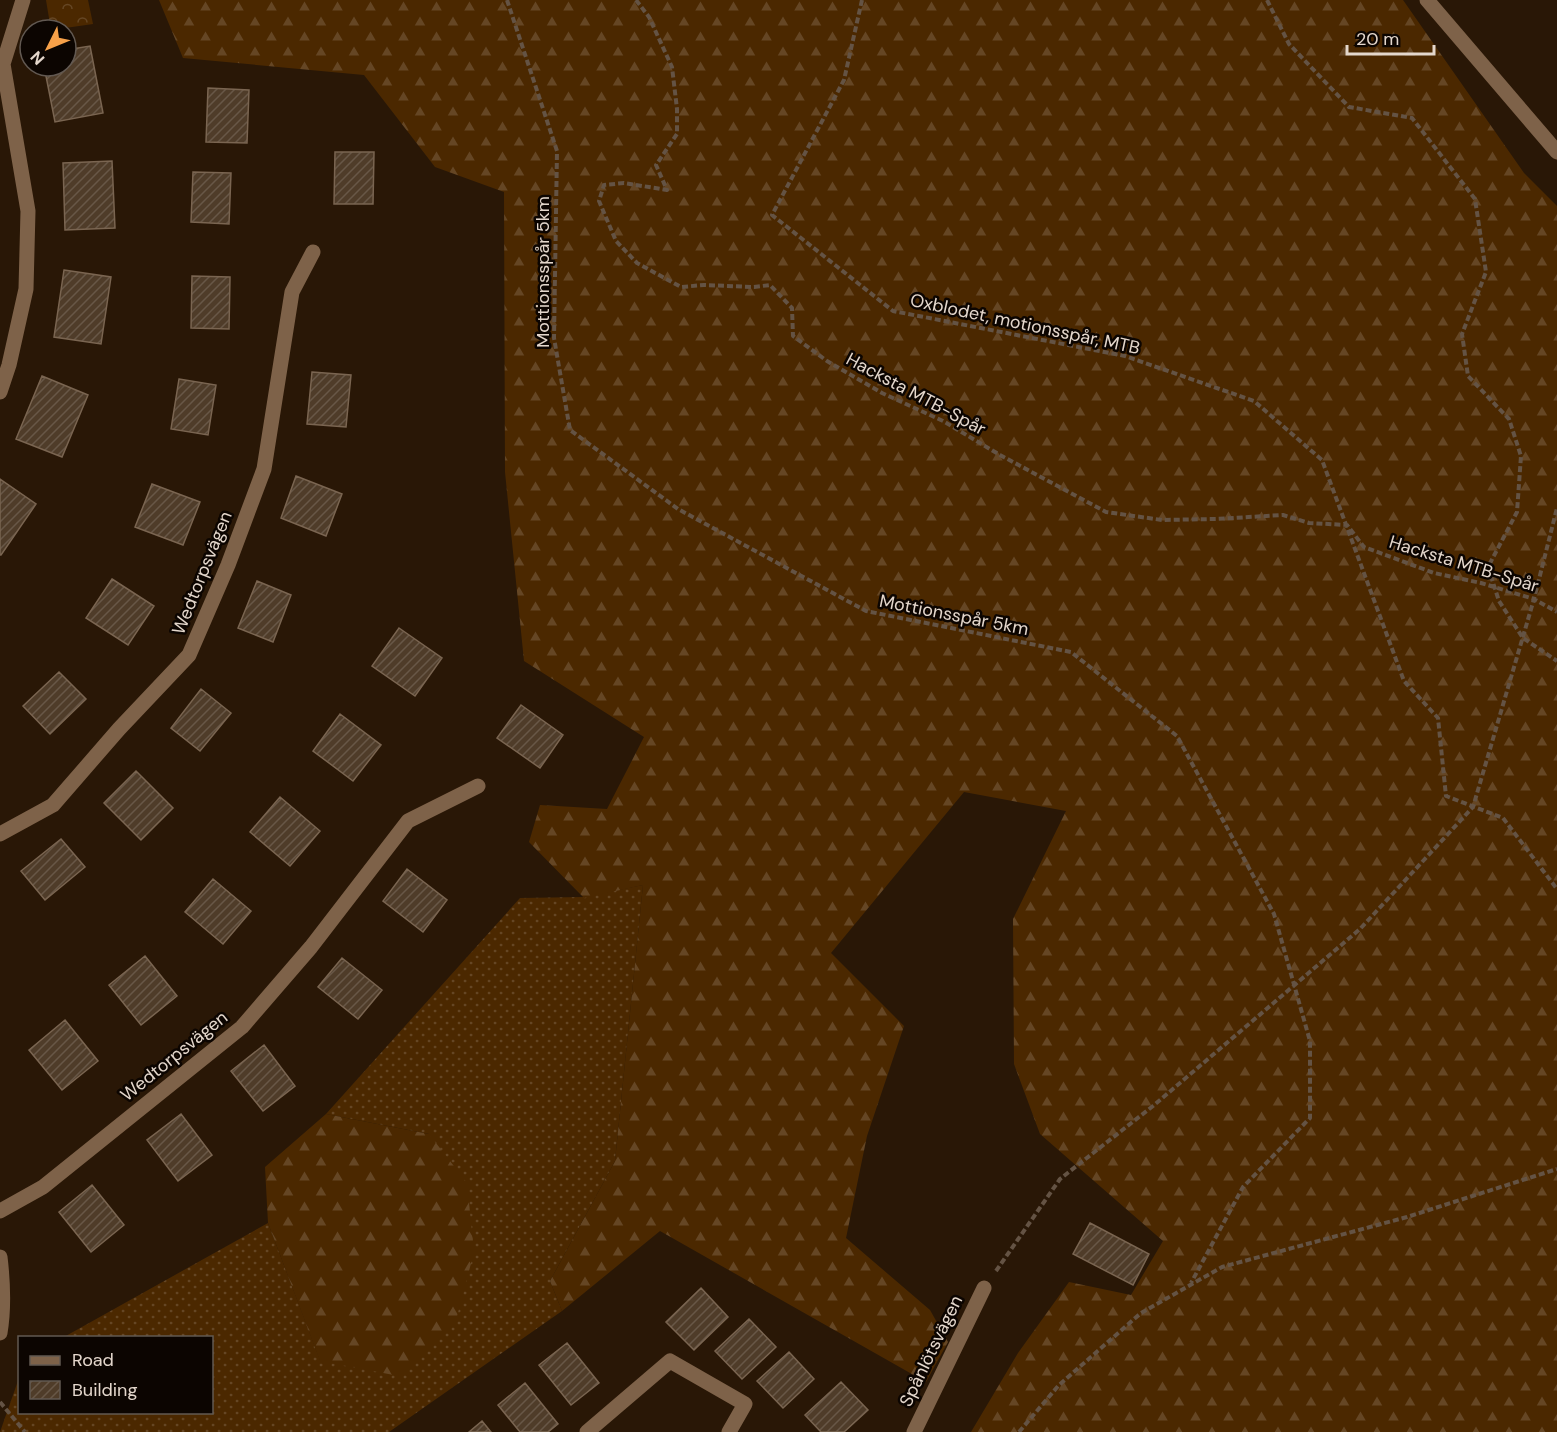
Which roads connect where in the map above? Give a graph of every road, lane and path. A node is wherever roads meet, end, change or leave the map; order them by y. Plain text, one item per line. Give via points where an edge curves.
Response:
1 (23, 0) edge
2 (507, 0) edge
3 (636, 0) edge
4 (862, 0) edge
5 (1267, 0) edge
6 (1427, 0) edge
7 (1557, 152) edge
8 (313, 252) dead end
9 (0, 392) edge
10 (1557, 508) edge
11 (1347, 525) junction
12 (1495, 588) junction
13 (1534, 599) junction
14 (1557, 612) edge
15 (1523, 638) junction
16 (1557, 661) edge
17 (478, 786) dead end
18 (1473, 807) junction
19 (0, 834) edge
20 (1557, 890) edge
21 (1294, 985) junction
22 (1557, 1169) edge
23 (0, 1211) edge
24 (0, 1257) edge
25 (1, 1275) edge
26 (1191, 1283) junction
27 (984, 1288) joint
28 (0, 1333) edge
29 (0, 1402) edge
30 (25, 1432) edge
31 (587, 1432) edge
32 (729, 1432) edge
33 (914, 1432) edge
34 (1019, 1432) edge

1 - 9 street via 3,64 28,211 26,289
2 - 21 path, Mottionsspår 5km via 557,151 554,338 570,430 678,509 866,611 1071,652 1177,736 1274,914
3 - 11 path, Hacksta MTB-Spår via 650,18 672,67 677,110 677,134 656,165 667,190 624,183 604,185 599,201 616,241 637,263 681,287 770,285 792,308 793,336 827,361 1106,512 1162,520 1283,515 1309,523
4 - 11 path, Oxblodet, motionsspår, MTB via 844,81 772,215 893,310 1125,356 1254,401 1322,460
5 - 12 path via 1289,44 1349,106 1412,118 1475,199 1486,272 1462,334 1468,376 1509,419 1521,456 1517,512 1488,567
6 - 7 street
8 - 19 street, Wedtorpsvägen via 292,292 264,469 189,655 53,805
10 - 13 path
11 - 12 path, Hacksta MTB-Spår via 1365,547 1434,573
11 - 18 path, Oxblodet, motionsspår, MTB via 1404,681 1438,718 1446,796
12 - 13 path, Hacksta MTB-Spår
12 - 15 path
13 - 14 path, Hacksta MTB-Spår
13 - 15 path
15 - 16 path
15 - 18 path
17 - 23 street, Wedtorpsvägen via 408,821 311,947 242,1027 43,1187
18 - 20 path, Oxblodet, motionsspår, MTB via 1503,818
18 - 21 path via 1360,929
21 - 26 path, Mottionsspår 5km via 1310,1041 1310,1118 1243,1188
21 - 27 path via 1153,1106 1060,1179
22 - 26 path via 1407,1217 1222,1267
24 - 25 street
25 - 28 street
26 - 34 path via 1141,1313 1059,1386
27 - 33 street, Spånlötsvägen
29 - 30 path
31 - 32 street via 670,1361 745,1404

